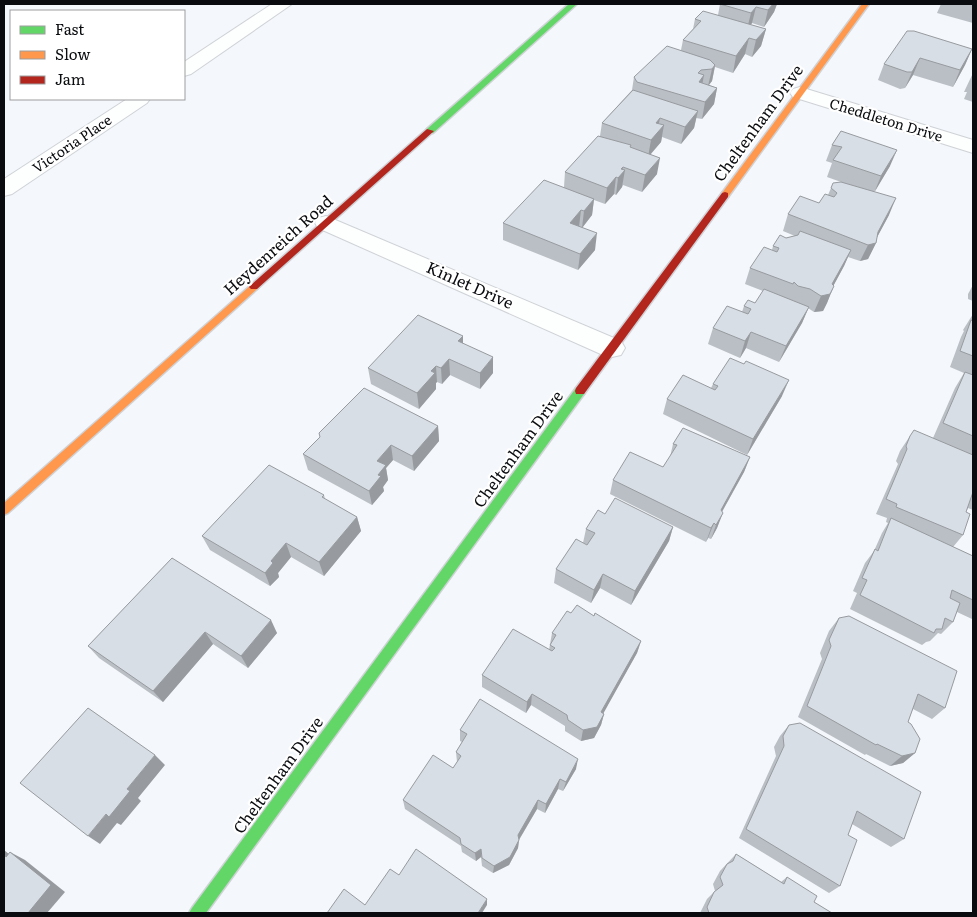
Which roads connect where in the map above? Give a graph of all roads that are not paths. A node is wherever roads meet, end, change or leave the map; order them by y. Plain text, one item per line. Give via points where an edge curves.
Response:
1 (283, 4) edge
2 (573, 4) edge
3 (864, 4) edge
4 (185, 69) edge
5 (800, 93) junction
6 (138, 100) edge
7 (973, 147) edge
8 (4, 189) edge
9 (326, 223) junction
10 (612, 348) junction
11 (4, 510) edge
12 (197, 913) edge

1 - 4 street
2 - 9 street, Heydenreich Road
3 - 5 street, Cheltenham Drive
5 - 7 street, Cheddleton Drive
5 - 10 street, Cheltenham Drive
6 - 8 street, Victoria Place
9 - 10 street, Kinlet Drive
9 - 11 street, Heydenreich Road
10 - 12 street, Cheltenham Drive

